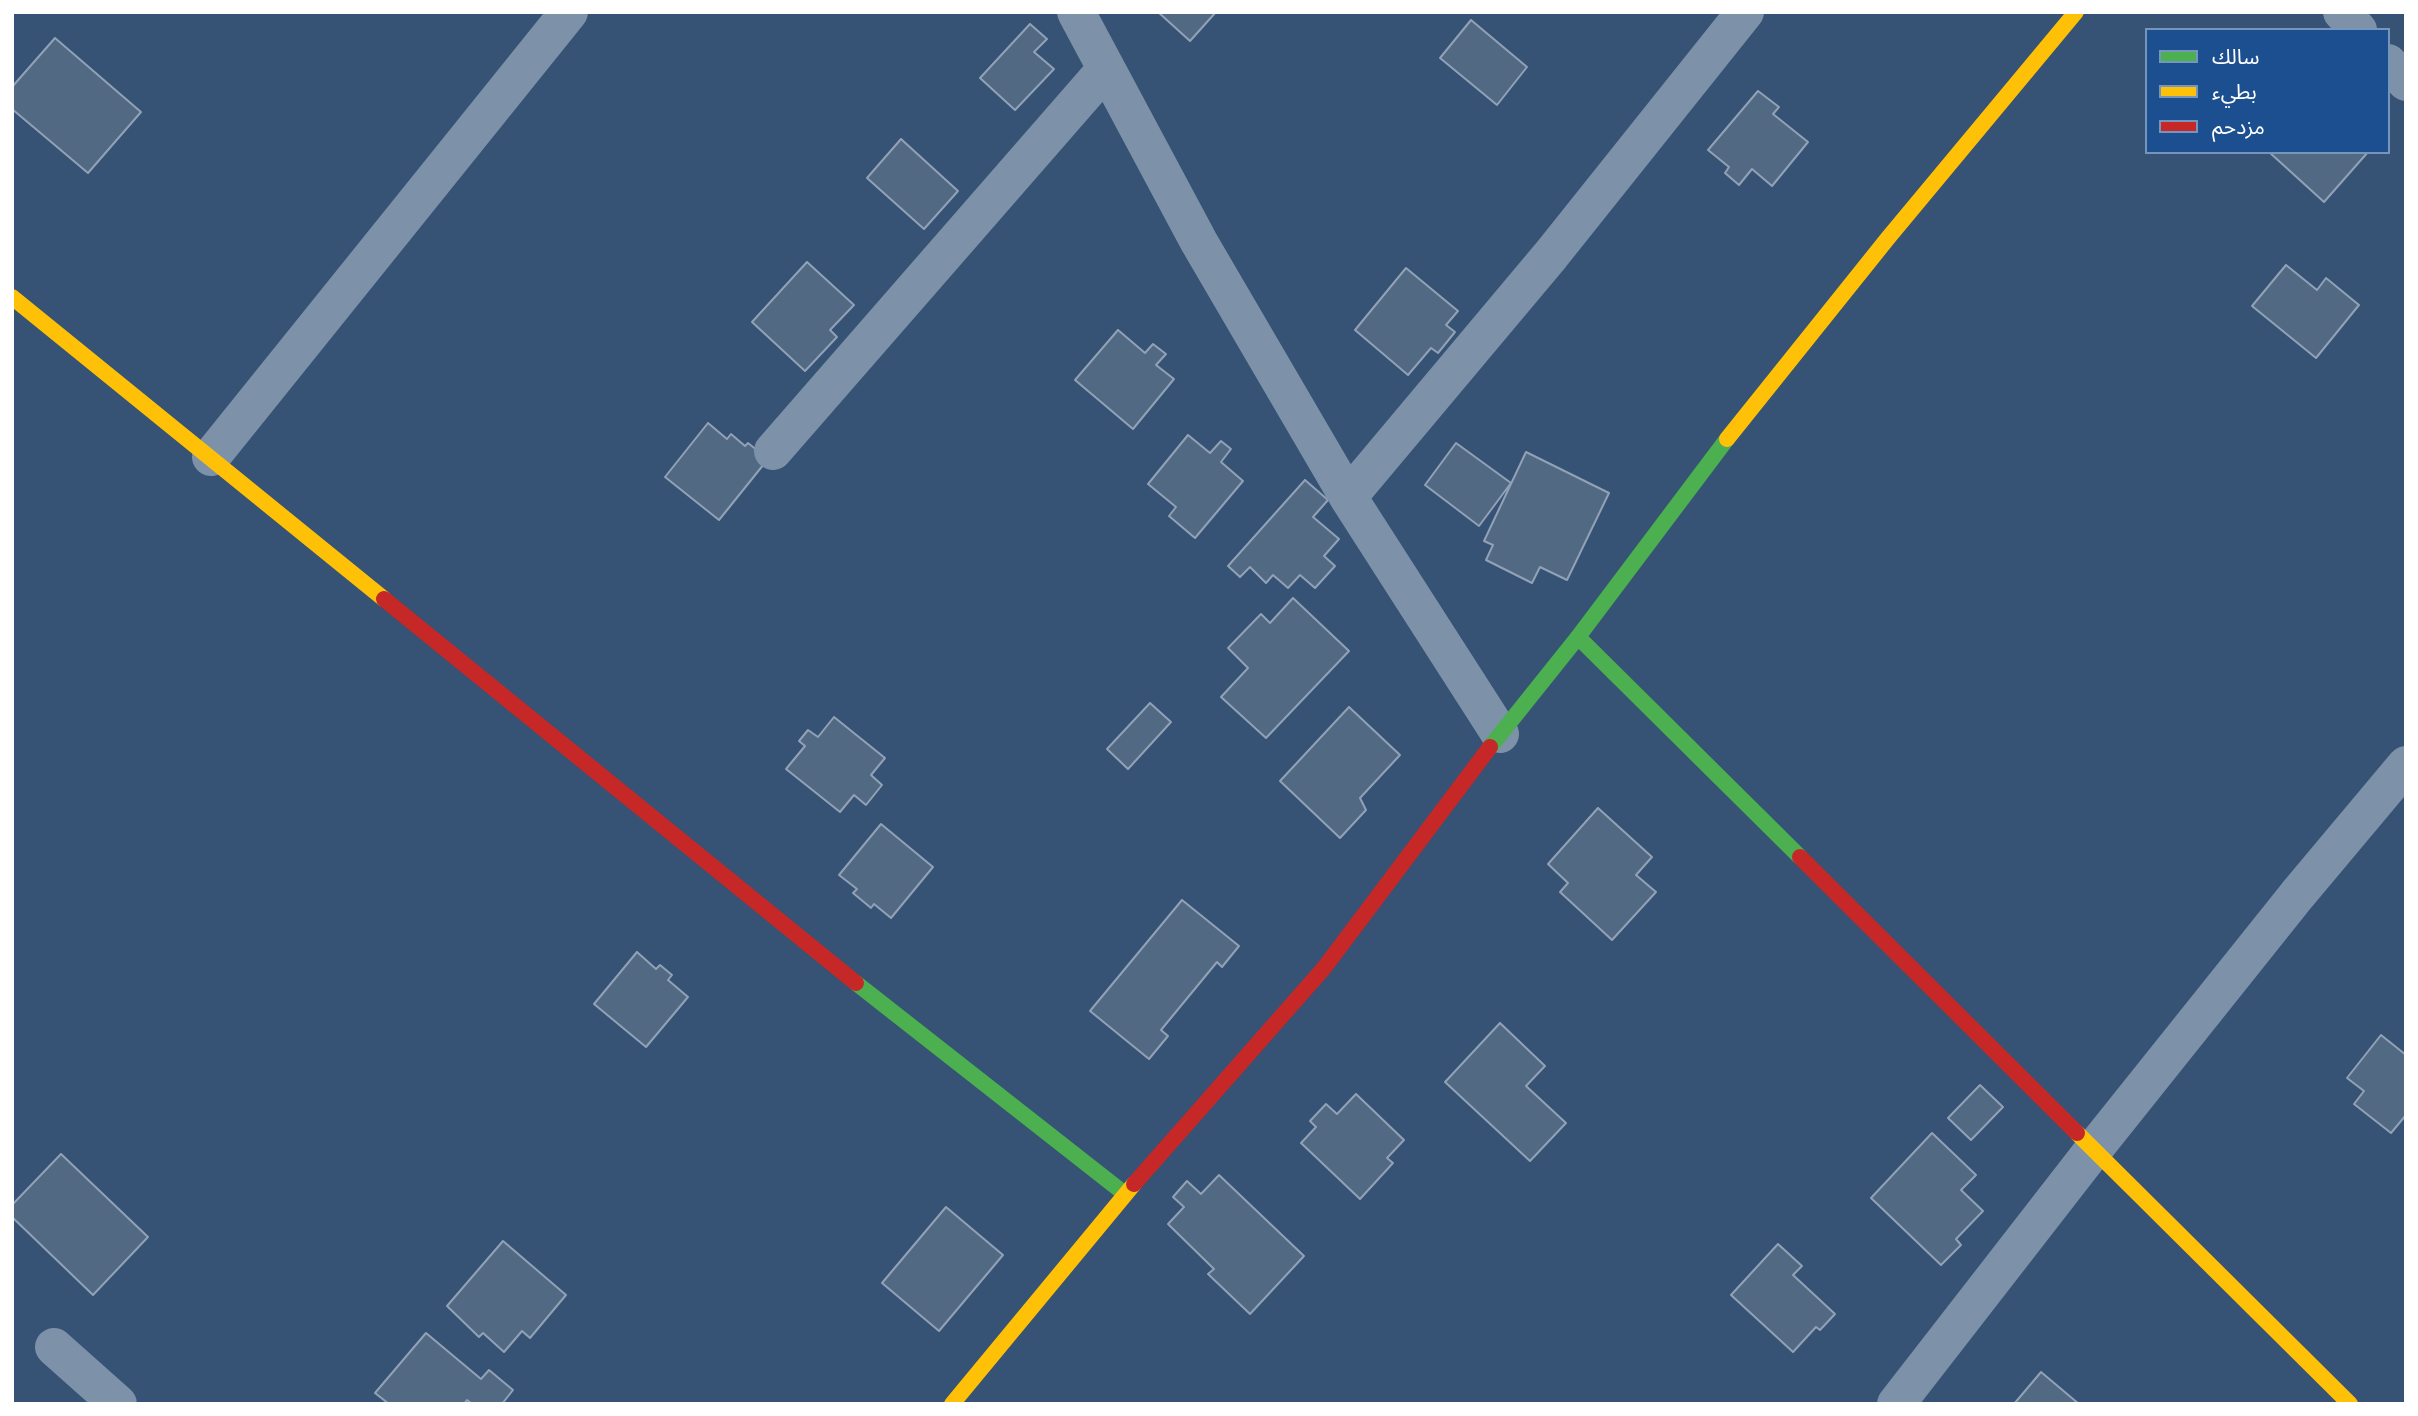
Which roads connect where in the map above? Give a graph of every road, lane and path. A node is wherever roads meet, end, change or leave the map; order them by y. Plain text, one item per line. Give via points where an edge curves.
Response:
1 (569, 12) edge
2 (1076, 12) edge
3 (1745, 12) edge
4 (2076, 12) edge
5 (2342, 12) edge
6 (2356, 28) edge
7 (2390, 65) edge
8 (1106, 69) junction
9 (2406, 82) edge
10 (12, 298) edge
11 (772, 451) dead end
12 (211, 457) junction
13 (1348, 497) junction
14 (1578, 637) junction
15 (1500, 734) junction
16 (2406, 765) edge
17 (2094, 1149) junction
18 (1125, 1194) junction
19 (54, 1347) dead end
20 (118, 1404) edge
21 (953, 1404) edge
22 (1896, 1404) edge
23 (2350, 1404) edge

1 - 12 street
2 - 8 street
3 - 13 street via 1551,255
4 - 14 street via 1731,434
5 - 6 street
7 - 9 street
8 - 11 street
8 - 13 street via 1199,242
10 - 12 street
12 - 18 street via 852,980
13 - 15 street
14 - 15 street
14 - 17 street
15 - 18 street via 1324,968
16 - 17 street
17 - 22 street
17 - 23 street
18 - 21 street
19 - 20 street

